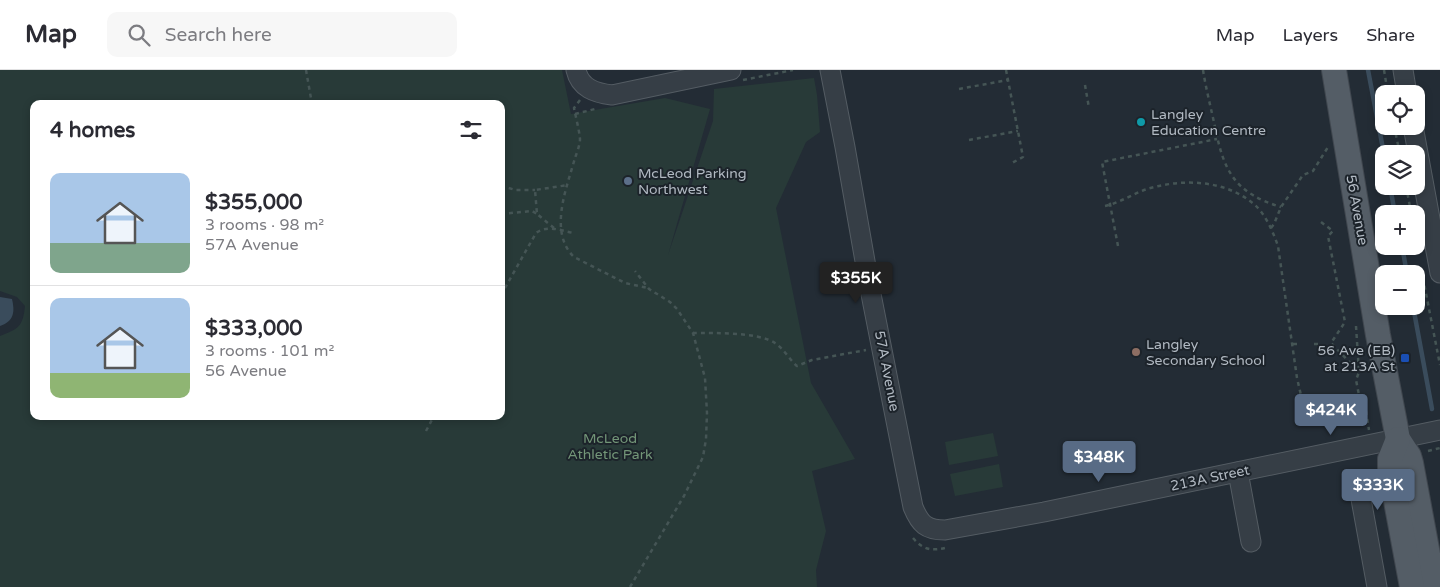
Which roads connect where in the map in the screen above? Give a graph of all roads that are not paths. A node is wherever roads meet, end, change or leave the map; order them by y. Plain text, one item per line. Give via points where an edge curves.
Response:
1 (576, 70) edge
2 (731, 70) edge
3 (830, 70) edge
4 (1334, 70) edge
5 (1403, 70) edge
6 (1406, 85) edge
7 (1414, 135) edge
8 (1431, 271) edge
9 (1440, 430) edge
10 (1398, 439) junction
11 (1238, 472) junction
12 (1359, 488) dead end
13 (922, 523) joint
14 (1251, 542) dead end
15 (1378, 587) edge
16 (1412, 587) edge
17 (1434, 587) edge

1 - 2 street via 588,89 612,95
3 - 13 street, 57A Avenue via 913,507
4 - 10 main road, 56 Avenue
5 - 6 street
7 - 8 street
9 - 10 street, 213A Street
10 - 11 street, 213A Street
10 - 16 main road, 56 Avenue via 1390,469
10 - 17 main road, 56 Avenue via 1411,463
11 - 13 street, 213A Street via 945,530 928,528
11 - 14 street
12 - 15 street

